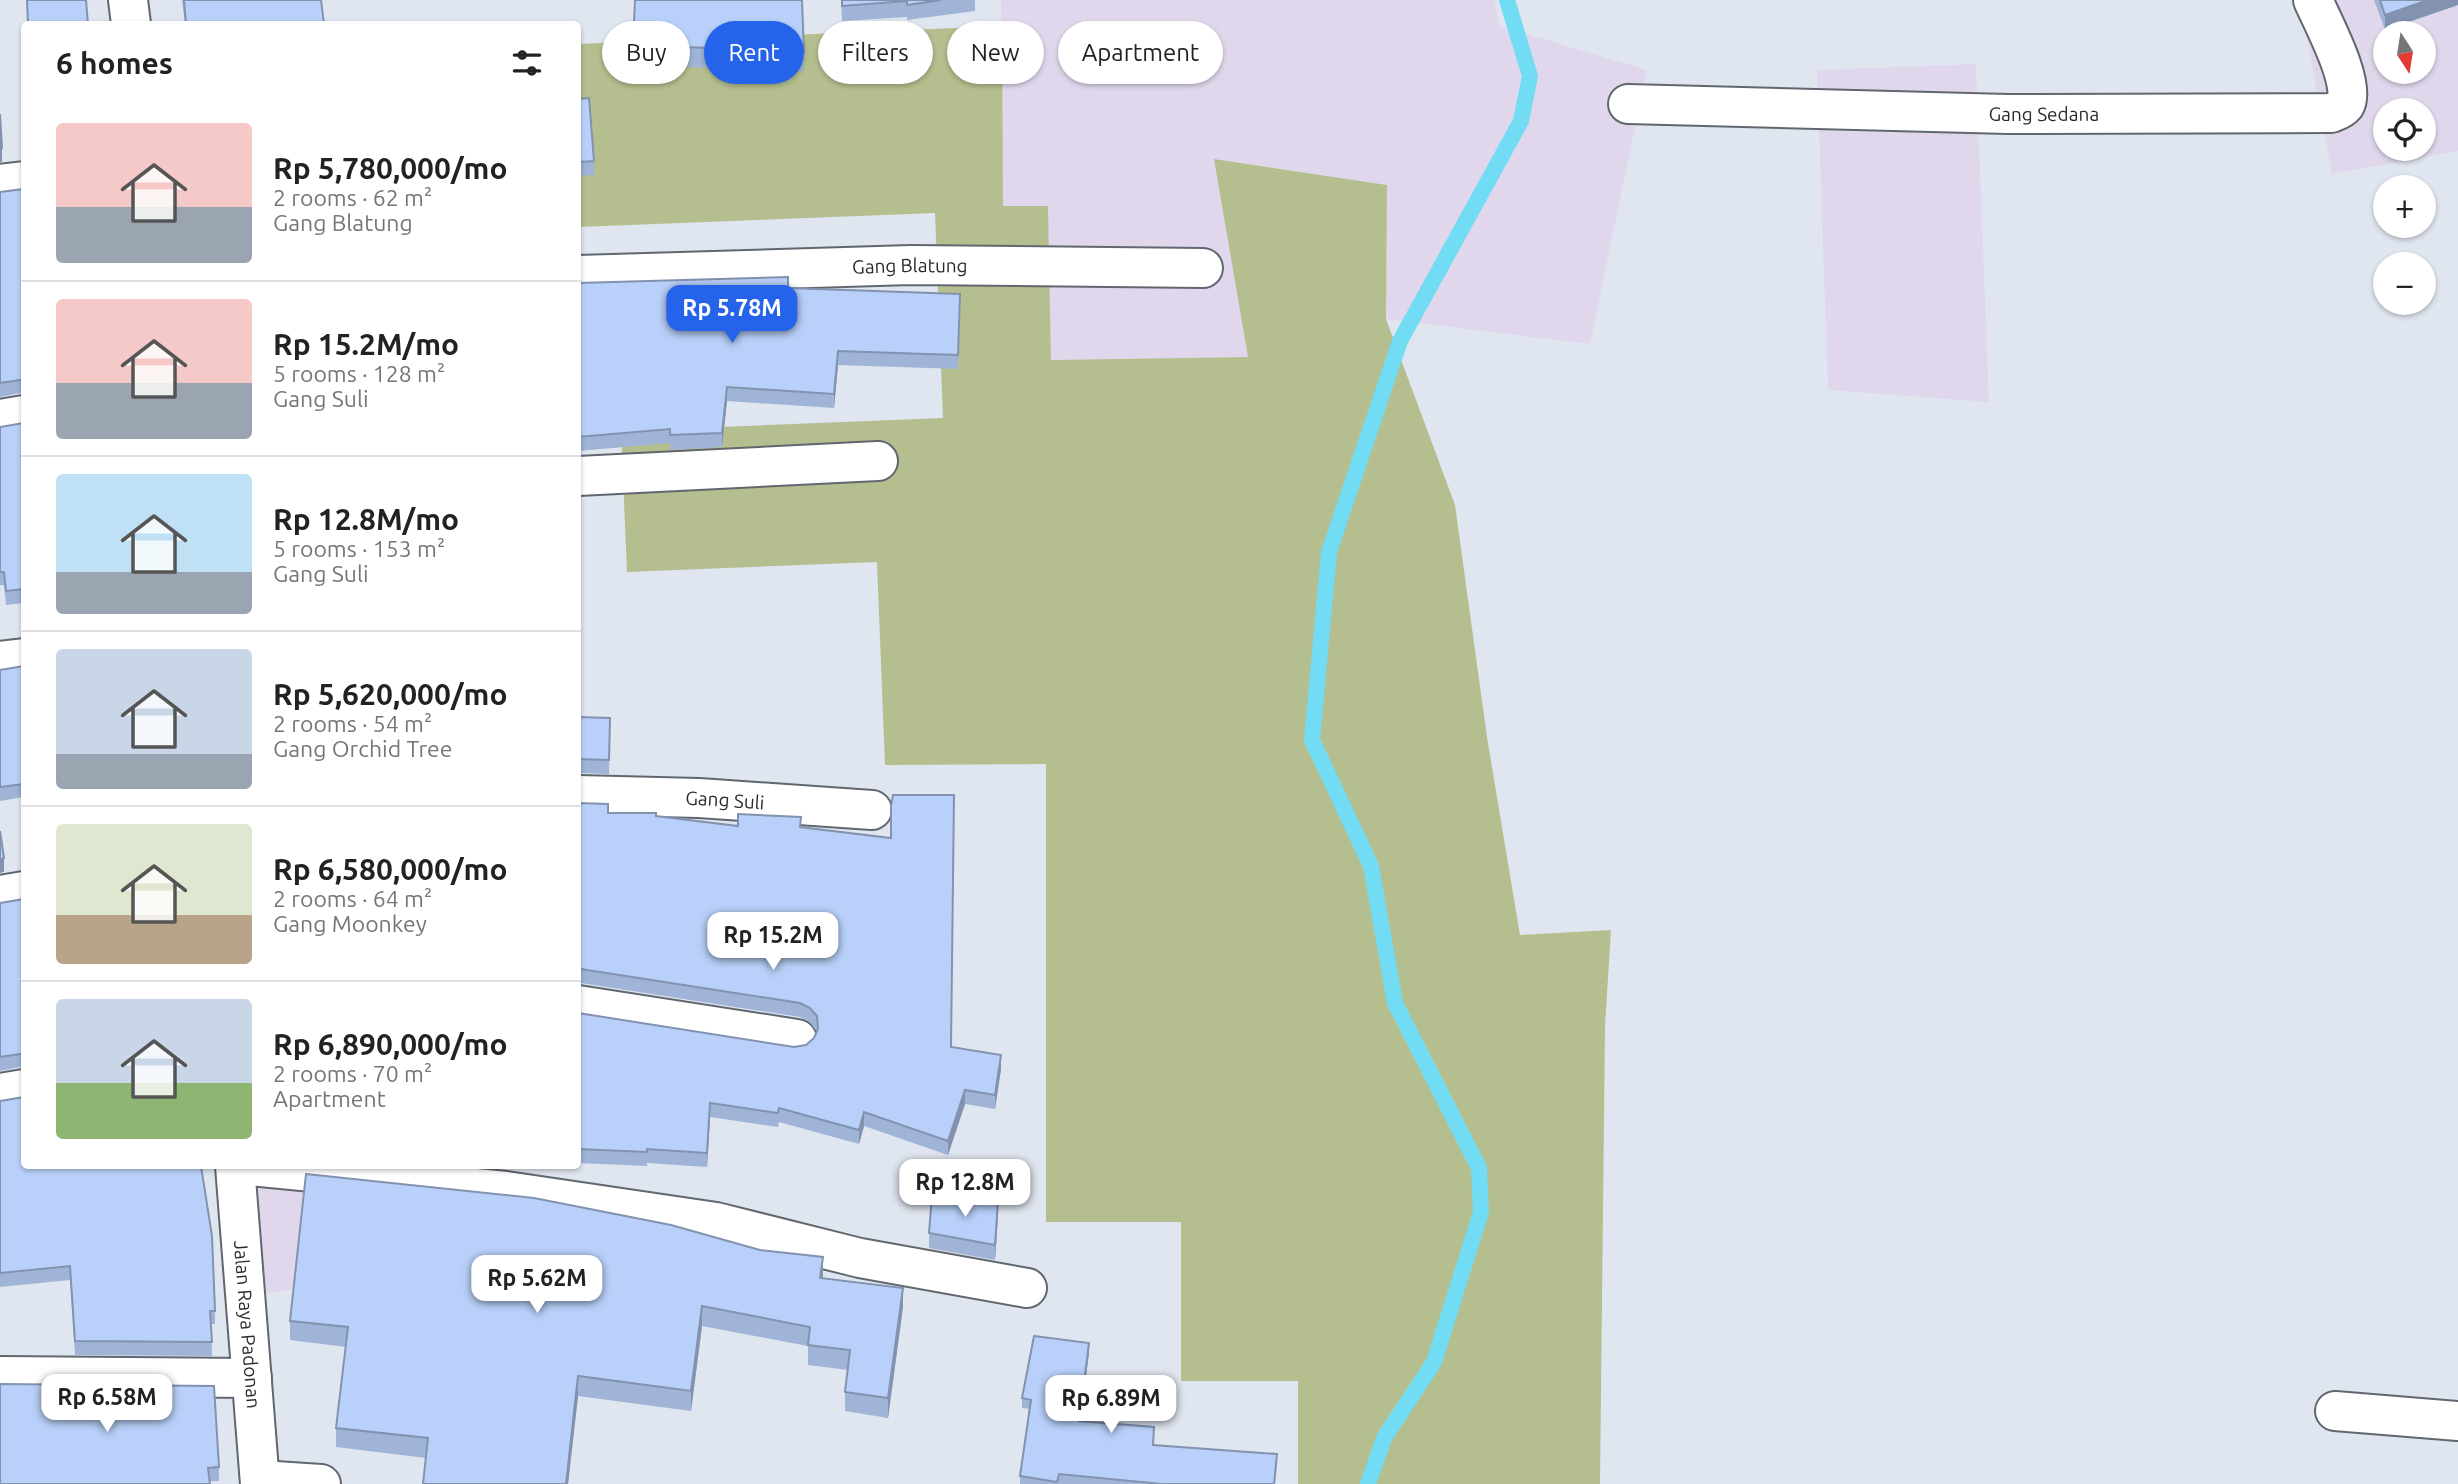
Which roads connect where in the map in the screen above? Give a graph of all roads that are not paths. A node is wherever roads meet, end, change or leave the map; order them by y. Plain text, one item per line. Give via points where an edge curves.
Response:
1 (128, 0) edge
2 (2313, 0) edge
3 (131, 21) edge
4 (1628, 104) dead end
5 (21, 181) edge
6 (0, 184) edge
7 (1203, 268) dead end
8 (581, 275) edge
9 (21, 416) edge
10 (0, 419) edge
11 (878, 461) dead end
12 (581, 476) edge
13 (21, 658) edge
14 (0, 661) edge
15 (581, 795) edge
16 (872, 810) dead end
17 (21, 892) edge
18 (0, 895) edge
19 (581, 1005) edge
20 (797, 1039) dead end
21 (21, 1090) edge
22 (0, 1093) edge
23 (235, 1169) edge
24 (281, 1169) edge
25 (1027, 1288) dead end
26 (0, 1376) edge
27 (252, 1378) junction
28 (2335, 1411) dead end
29 (2458, 1420) edge
30 (260, 1482) edge
31 (321, 1484) edge

1 - 3 street
2 - 4 street, Gang Sedana via 2347,82 2346,103 2330,113 2008,114
5 - 6 street
7 - 8 street, Gang Blatung via 911,265
9 - 10 street
11 - 12 street
13 - 14 street
15 - 16 street, Gang Suli
17 - 18 street
19 - 20 street
21 - 22 street
23 - 27 street, Jalan Raya Padonan
24 - 25 street via 506,1191 716,1222 860,1258
26 - 27 street
27 - 30 street, Jalan Raya Padonan
28 - 29 street
30 - 31 street

